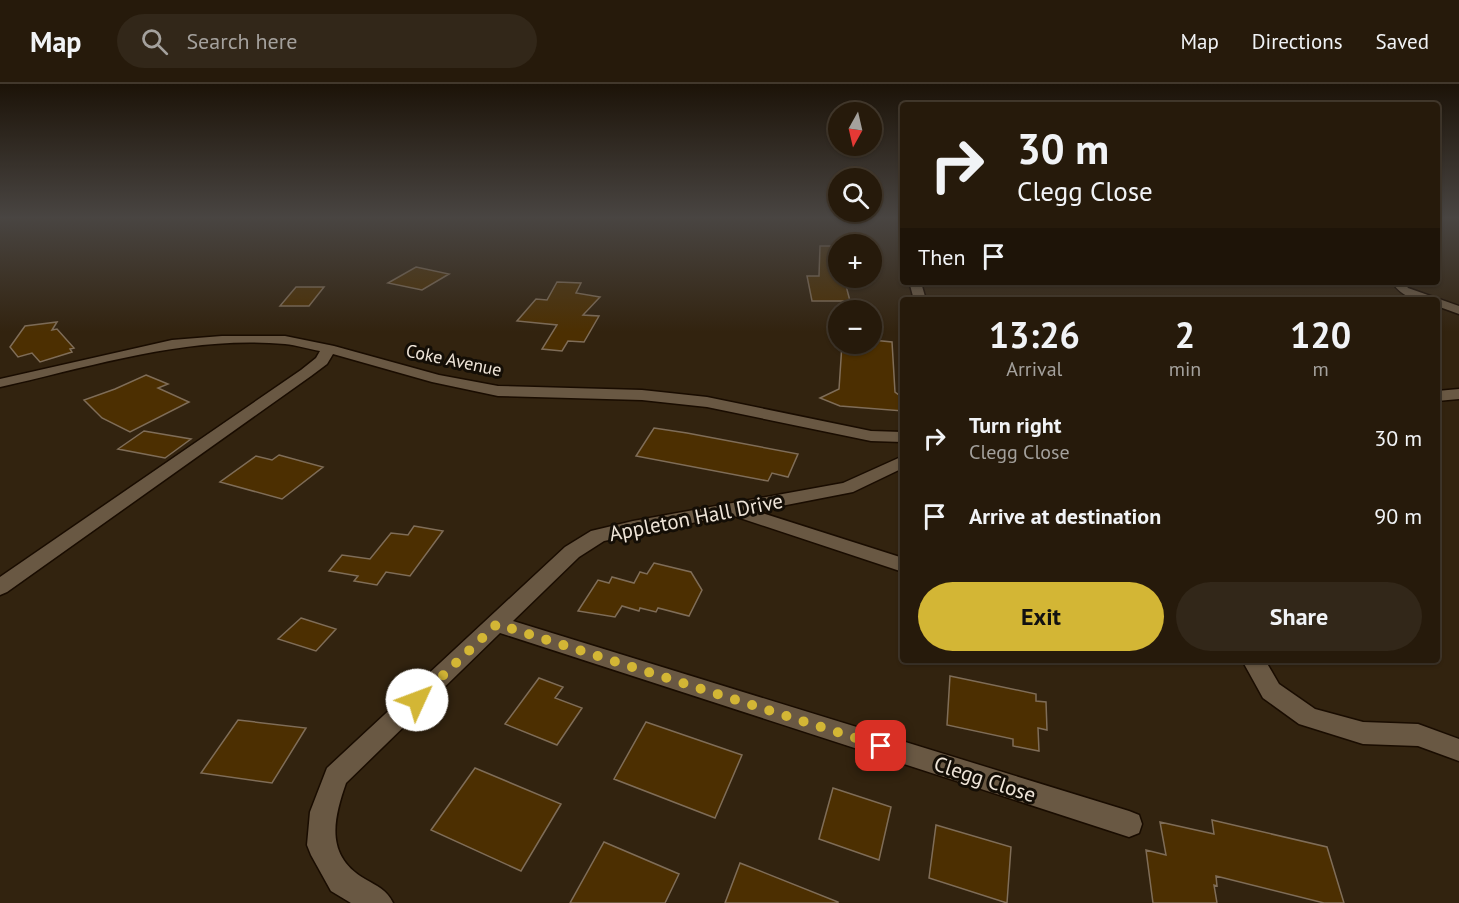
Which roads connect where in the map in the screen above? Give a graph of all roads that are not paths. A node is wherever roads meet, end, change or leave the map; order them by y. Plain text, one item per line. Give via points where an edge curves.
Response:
1 (1400, 285) edge
2 (1421, 297) edge
3 (1440, 303) edge
4 (1459, 310) edge
5 (329, 349) junction
6 (0, 383) edge
7 (1459, 394) edge
8 (1440, 396) edge
9 (900, 437) edge
10 (900, 462) edge
11 (733, 509) junction
12 (900, 564) edge
13 (0, 586) edge
14 (497, 624) junction
15 (1255, 663) edge
16 (1459, 750) edge
17 (1129, 824) dead end
18 (378, 903) edge

1 - 2 street via 1404,291
3 - 4 street
5 - 6 street, Coke Avenue via 285,340 172,344
5 - 9 street, Coke Avenue via 437,379 498,391 642,395 707,402 871,436
5 - 13 street via 306,374
7 - 8 street
10 - 11 street, Appleton Hall Drive via 848,488
11 - 12 street
11 - 14 street, Appleton Hall Drive via 598,536 572,552
14 - 17 street, Clegg Close
14 - 18 street, Appleton Hall Drive via 336,776 323,812 321,845 341,880
15 - 16 street via 1271,691 1308,717 1363,733 1418,735

